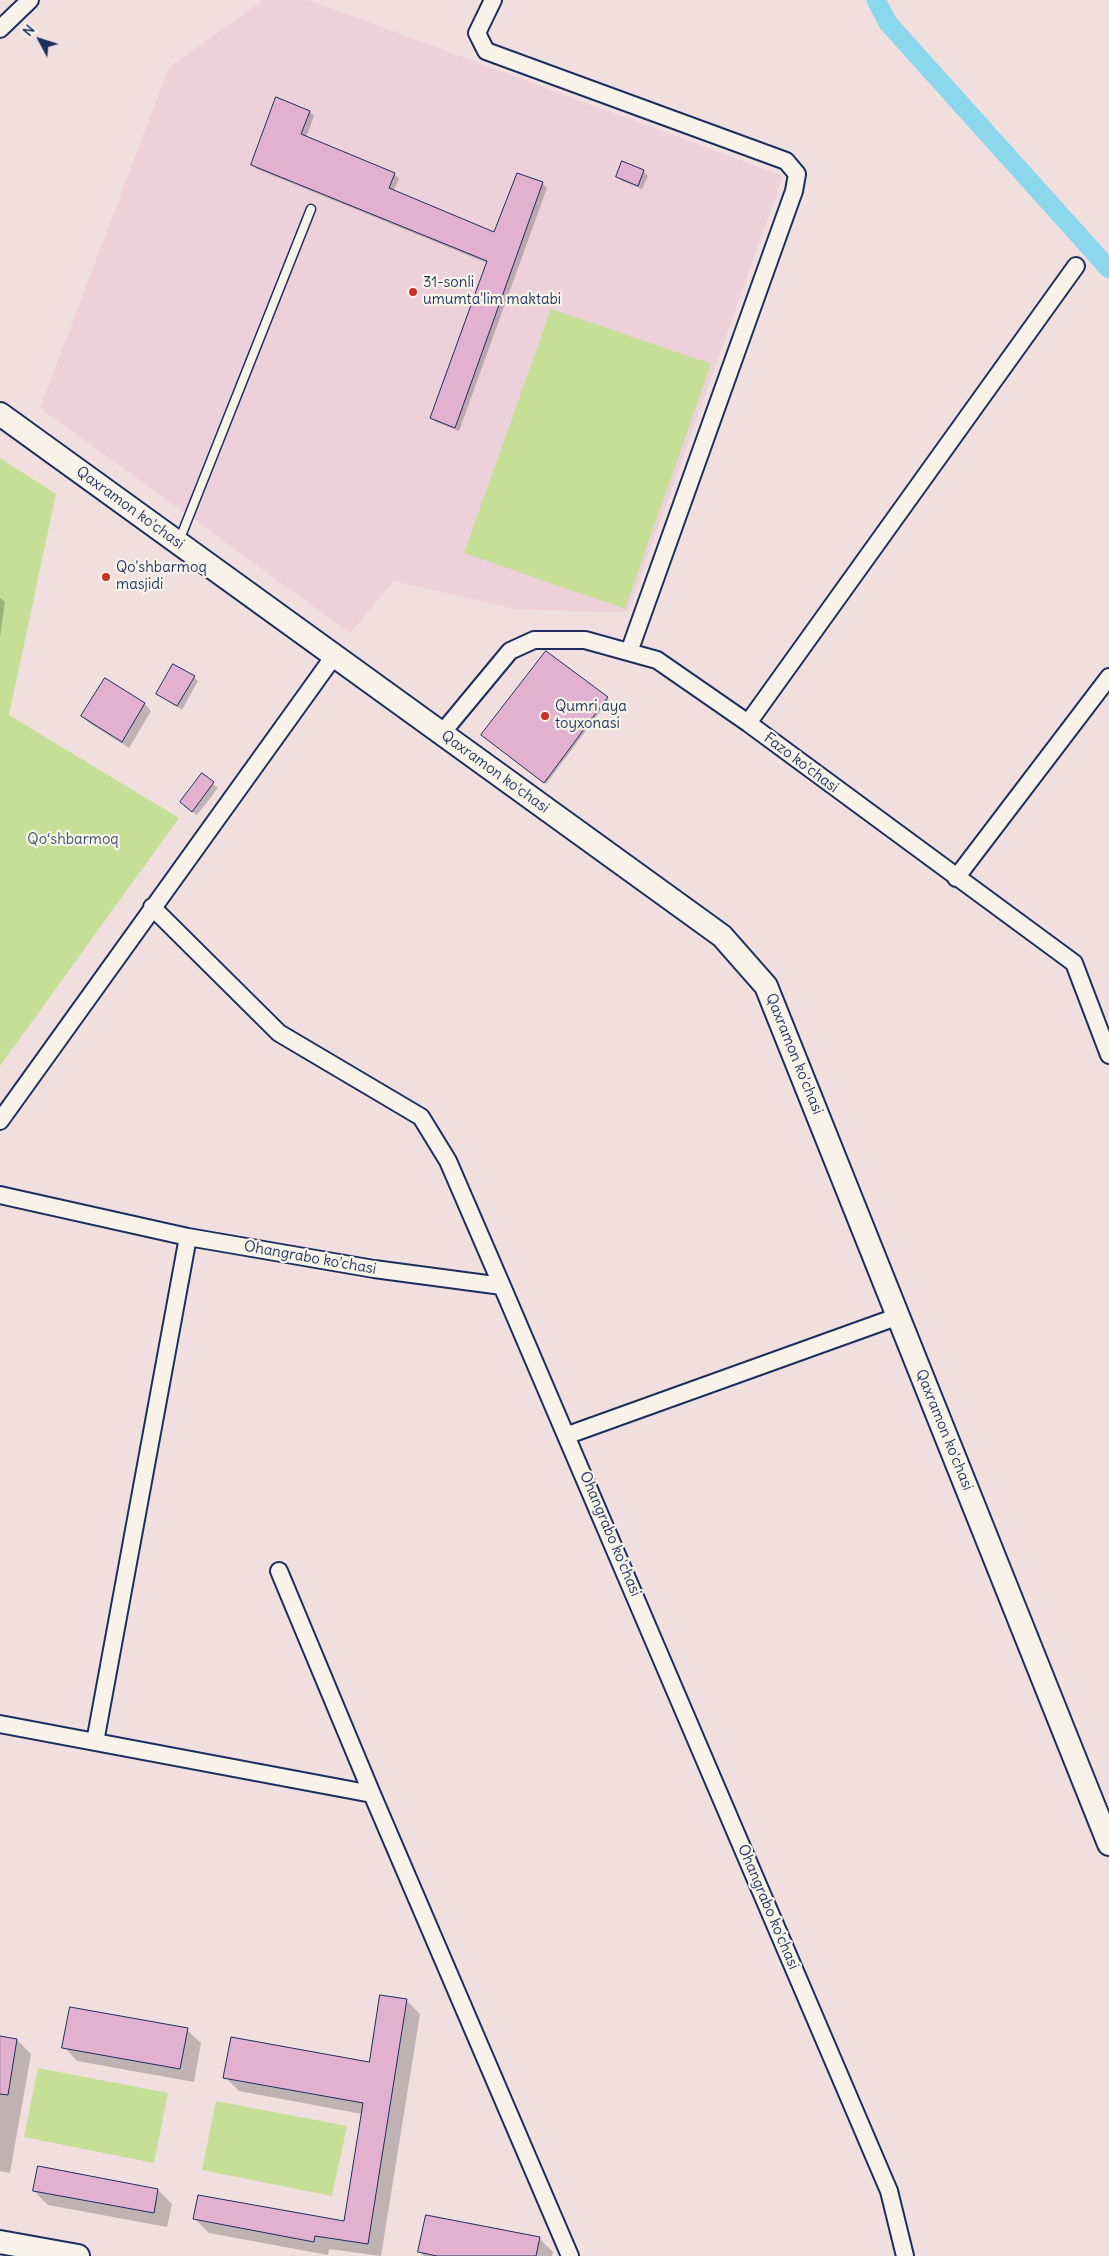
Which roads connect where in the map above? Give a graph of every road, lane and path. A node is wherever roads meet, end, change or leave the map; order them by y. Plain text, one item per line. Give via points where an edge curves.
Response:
1 (30, 0) edge
2 (493, 0) edge
3 (0, 29) edge
4 (311, 209) dead end
5 (1076, 266) dead end
6 (0, 414) edge
7 (178, 543) junction
8 (629, 652) junction
9 (334, 656) junction
10 (1109, 677) edge
11 (748, 723) junction
12 (442, 733) junction
13 (956, 878) junction
14 (152, 907) junction
15 (1109, 1054) edge
16 (0, 1121) edge
17 (0, 1195) edge
18 (188, 1237) junction
19 (502, 1286) junction
20 (899, 1316) junction
21 (568, 1435) junction
22 (279, 1571) dead end
23 (0, 1724) edge
24 (95, 1742) junction
25 (372, 1794) junction
26 (1109, 1844) edge
27 (0, 2242) edge
28 (50, 2254) edge
29 (78, 2256) edge
30 (570, 2256) edge
31 (905, 2256) edge

1 - 3 street
2 - 8 street via 477,33 486,51 786,161 796,174 794,191
4 - 7 lane
5 - 11 street
6 - 7 street, Qaxramon ko'chasi
7 - 9 street, Qaxramon ko'chasi
8 - 11 street, Fazo ko'chasi via 657,660
8 - 12 street, Fazo ko'chasi via 585,640 534,640 510,651
9 - 12 street, Qaxramon ko'chasi
9 - 14 street
10 - 13 street
11 - 13 street, Fazo ko'chasi
12 - 20 street, Qaxramon ko'chasi via 722,936 766,986
13 - 15 street, Fazo ko'chasi via 1074,963
14 - 16 street
14 - 19 street via 279,1034 420,1117 448,1161
17 - 18 street, Ohangrabo ko'chasi
18 - 19 street, Ohangrabo ko'chasi via 374,1269
18 - 24 street
19 - 21 street, Ohangrabo ko'chasi
20 - 21 street
20 - 26 street, Qaxramon ko'chasi
21 - 31 street, Ohangrabo ko'chasi via 889,2191
22 - 25 street
23 - 24 street
24 - 25 street
25 - 30 street
27 - 28 street
28 - 29 street

